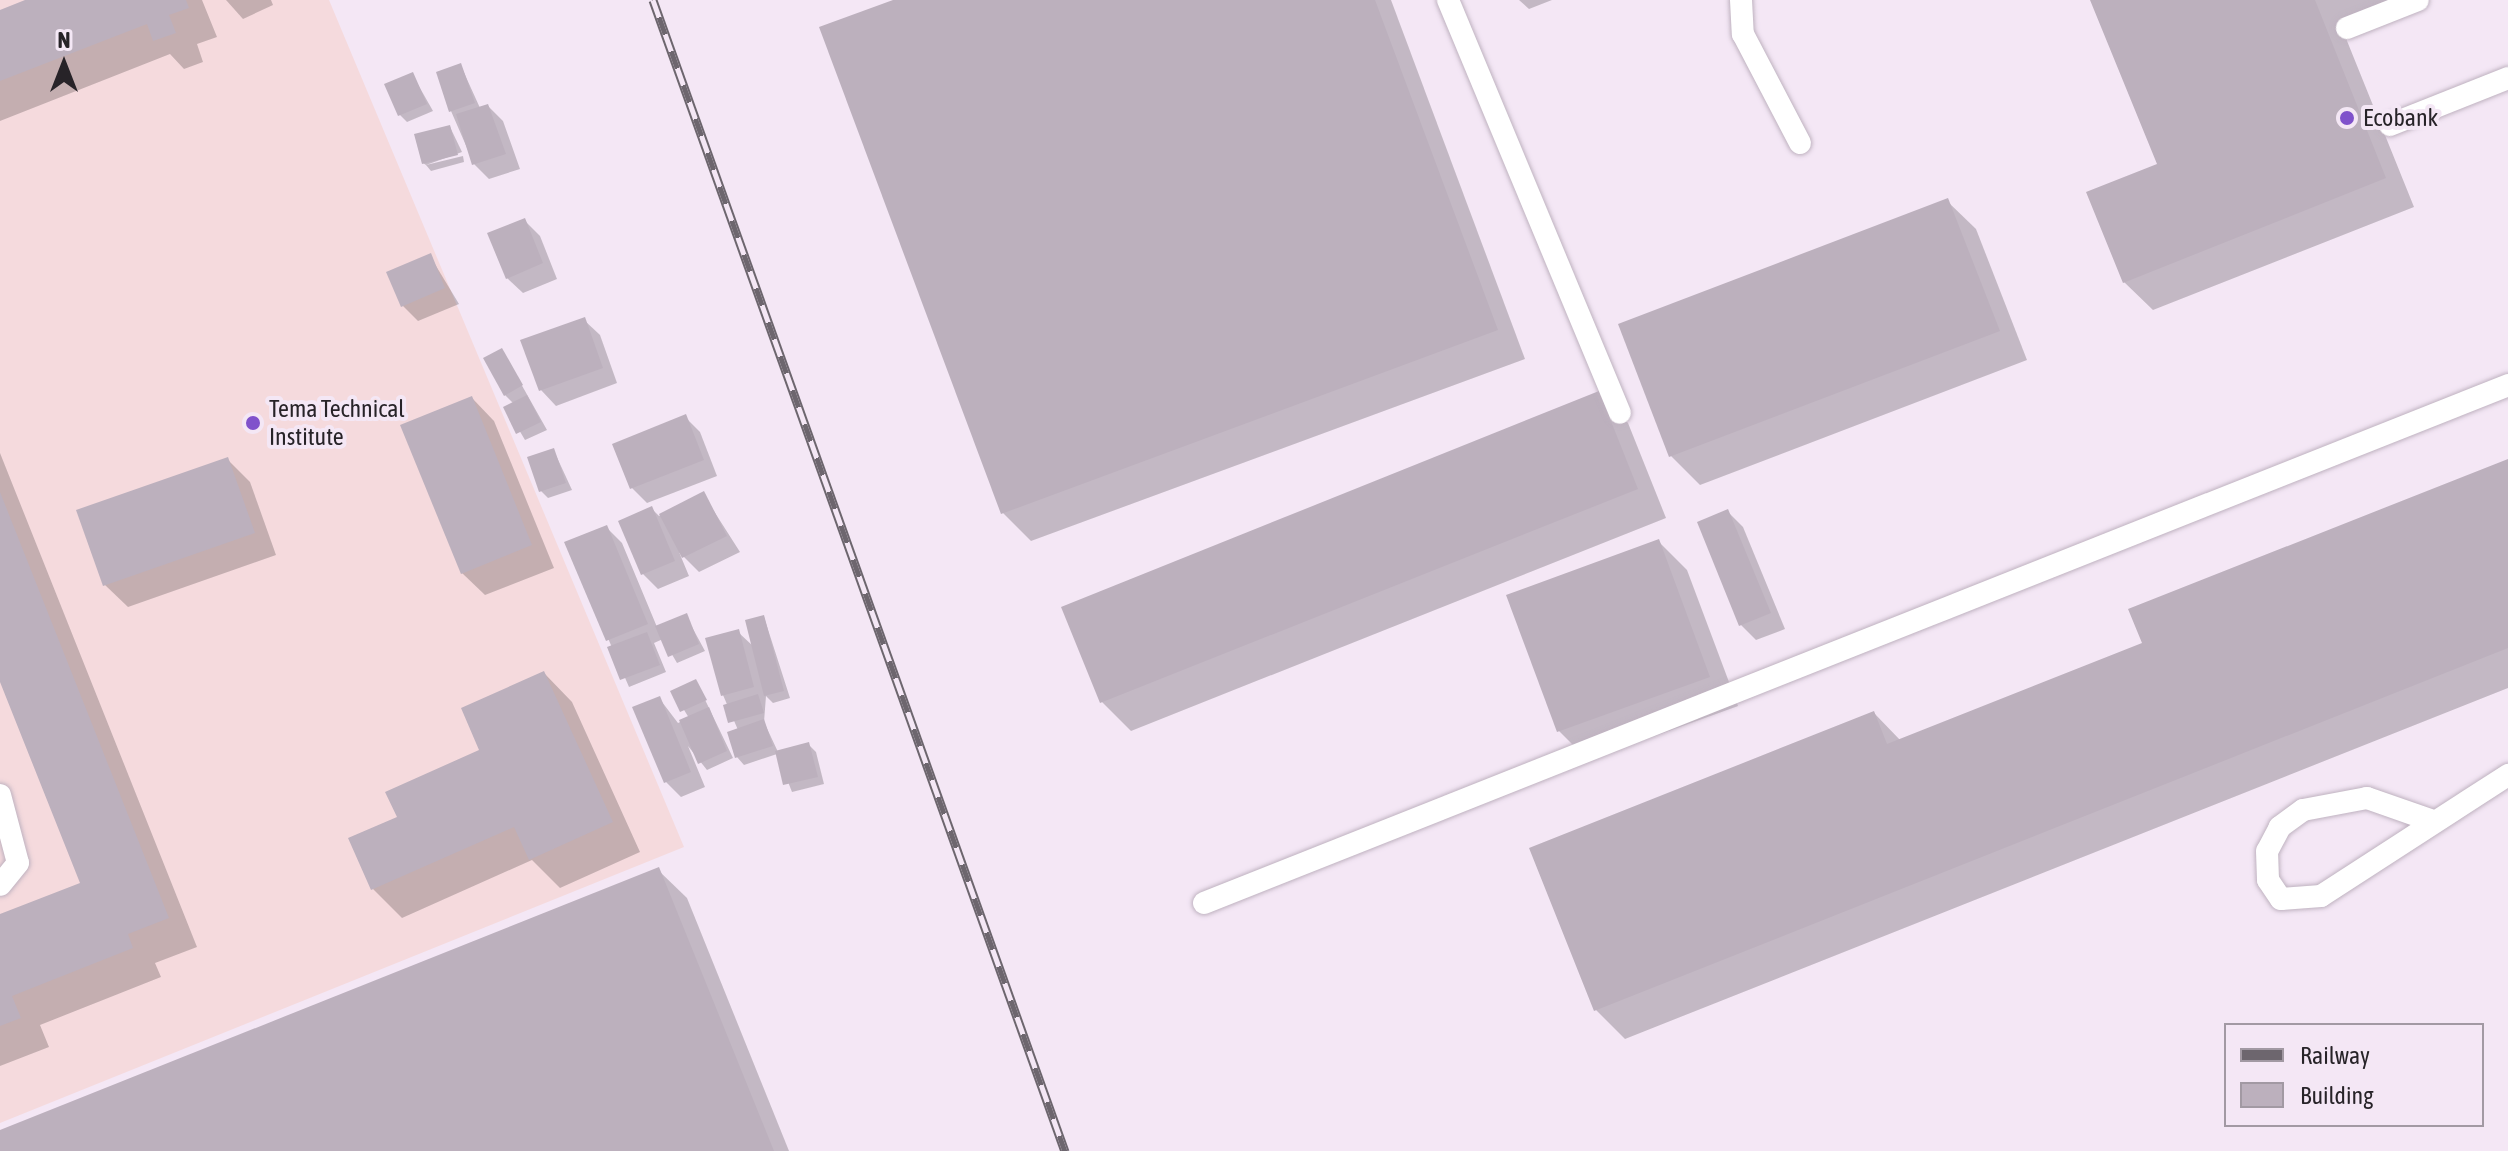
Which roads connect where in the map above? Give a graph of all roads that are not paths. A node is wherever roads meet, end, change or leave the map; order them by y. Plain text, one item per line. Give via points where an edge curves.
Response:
1 (1448, 0) edge
2 (1741, 0) edge
3 (2418, 0) edge
4 (2347, 28) dead end
5 (2508, 78) edge
6 (2390, 125) dead end
7 (1800, 143) dead end
8 (2508, 385) edge
9 (1620, 413) dead end
10 (2508, 775) edge
11 (0, 795) edge
12 (2430, 820) junction
13 (0, 885) edge
14 (1204, 903) dead end

1 - 9 lane
2 - 7 lane via 1743,34
3 - 4 lane
5 - 6 lane
8 - 14 lane
10 - 12 lane
11 - 13 lane via 18,863
12 - 12 lane via 2367,798 2303,810 2280,827 2267,851 2268,880 2281,899 2321,896

